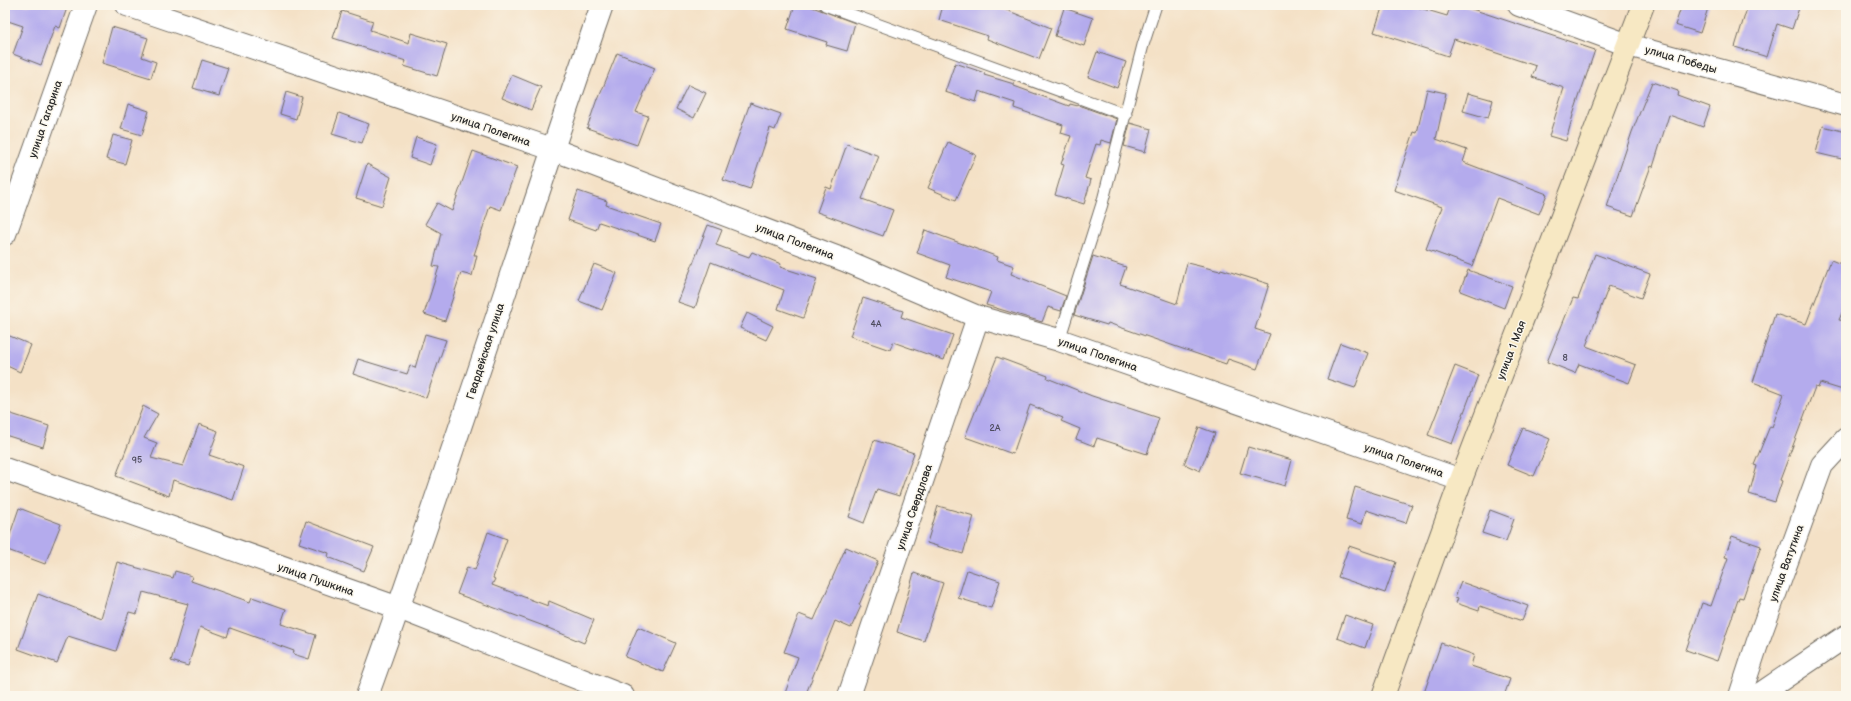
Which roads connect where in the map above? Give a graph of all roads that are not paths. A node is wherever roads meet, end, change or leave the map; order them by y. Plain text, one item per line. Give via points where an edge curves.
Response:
1 (86, 5) edge
2 (127, 5) edge
3 (602, 5) edge
4 (825, 5) edge
5 (1156, 5) edge
6 (1519, 5) edge
7 (1643, 5) edge
8 (1628, 45) junction
9 (1846, 105) edge
10 (1126, 115) junction
11 (552, 149) junction
12 (5, 234) edge
13 (978, 317) junction
14 (1059, 340) junction
15 (1846, 439) edge
16 (5, 469) edge
17 (1461, 480) junction
18 (399, 608) junction
19 (1846, 636) edge
20 (367, 696) edge
21 (623, 696) edge
22 (849, 696) edge
23 (1383, 696) edge
24 (1740, 696) edge
25 (1756, 696) edge

1 - 12 street, улица Гагарина
2 - 11 street, улица Полегина
3 - 11 street, Гвардейская улица
4 - 10 lane
5 - 10 lane via 1143,45
6 - 8 street, улица Победы
7 - 8 main road, улица 1 Мая
8 - 9 street, улица Победы
8 - 17 main road, улица 1 Мая
10 - 14 lane via 1102,204
11 - 13 street, улица Полегина via 844,260
11 - 18 street, Гвардейская улица
13 - 14 street, улица Полегина
13 - 22 street, улица Свердлова
14 - 17 street, улица Полегина
15 - 24 street, улица Ватутина via 1822,465
16 - 18 street, улица Пушкина
17 - 23 main road, улица 1 Мая
18 - 20 street, Гвардейская улица
18 - 21 street, улица Пушкина
19 - 25 street

